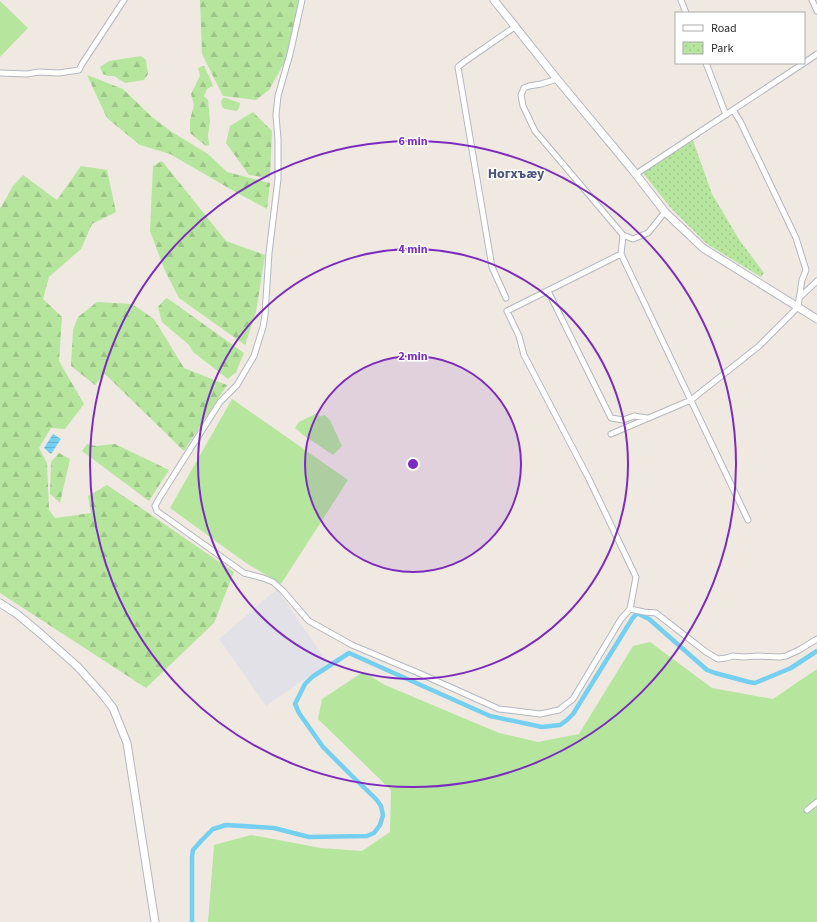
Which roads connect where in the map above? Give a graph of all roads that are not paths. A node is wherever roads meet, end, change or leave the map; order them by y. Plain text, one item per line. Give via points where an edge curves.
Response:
1 (124, 0) edge
2 (302, 0) edge
3 (494, 0) edge
4 (680, 0) edge
5 (812, 0) edge
6 (817, 11) edge
7 (686, 12) edge
8 (516, 26) junction
9 (817, 54) edge
10 (805, 62) edge
11 (706, 64) edge
12 (802, 64) edge
13 (0, 73) edge
14 (557, 79) junction
15 (733, 110) junction
16 (726, 115) junction
17 (636, 174) junction
18 (665, 212) junction
19 (624, 235) junction
20 (621, 254) junction
21 (817, 281) edge
22 (548, 291) junction
23 (506, 298) dead end
24 (800, 298) junction
25 (798, 307) junction
26 (817, 319) edge
27 (691, 400) junction
28 (648, 418) junction
29 (611, 434) dead end
30 (748, 520) dead end
31 (0, 603) edge
32 (630, 608) junction
33 (817, 639) edge
34 (817, 802) edge
35 (807, 810) dead end
36 (155, 922) edge

1 - 13 street via 79,70 59,73
2 - 32 street via 278,96 278,179 263,327 254,356 237,385 220,402 160,497 155,506 157,511 244,573 273,582 309,621 352,645 499,709 540,714 559,710 573,699
3 - 8 main road
4 - 7 street
5 - 6 street
8 - 14 main road
8 - 23 street via 458,67 492,267
9 - 10 street
11 - 16 street
12 - 15 street
14 - 17 main road
14 - 19 street via 524,88 521,95 523,106 535,131
15 - 16 street
15 - 24 street via 796,238 806,270
16 - 17 street
17 - 18 main road
18 - 19 street via 648,233 633,239
18 - 25 main road via 703,248
19 - 20 street
20 - 22 street
20 - 27 street
21 - 24 street
22 - 28 street via 611,418
22 - 32 street via 507,311 519,336 524,355 589,479 636,577
24 - 25 street
25 - 26 main road
25 - 27 street via 759,346
27 - 28 street
27 - 30 street
28 - 29 street
31 - 36 main road via 17,614 78,667 112,708 128,743
32 - 33 street via 656,613 718,659 732,656 786,656
34 - 35 street

